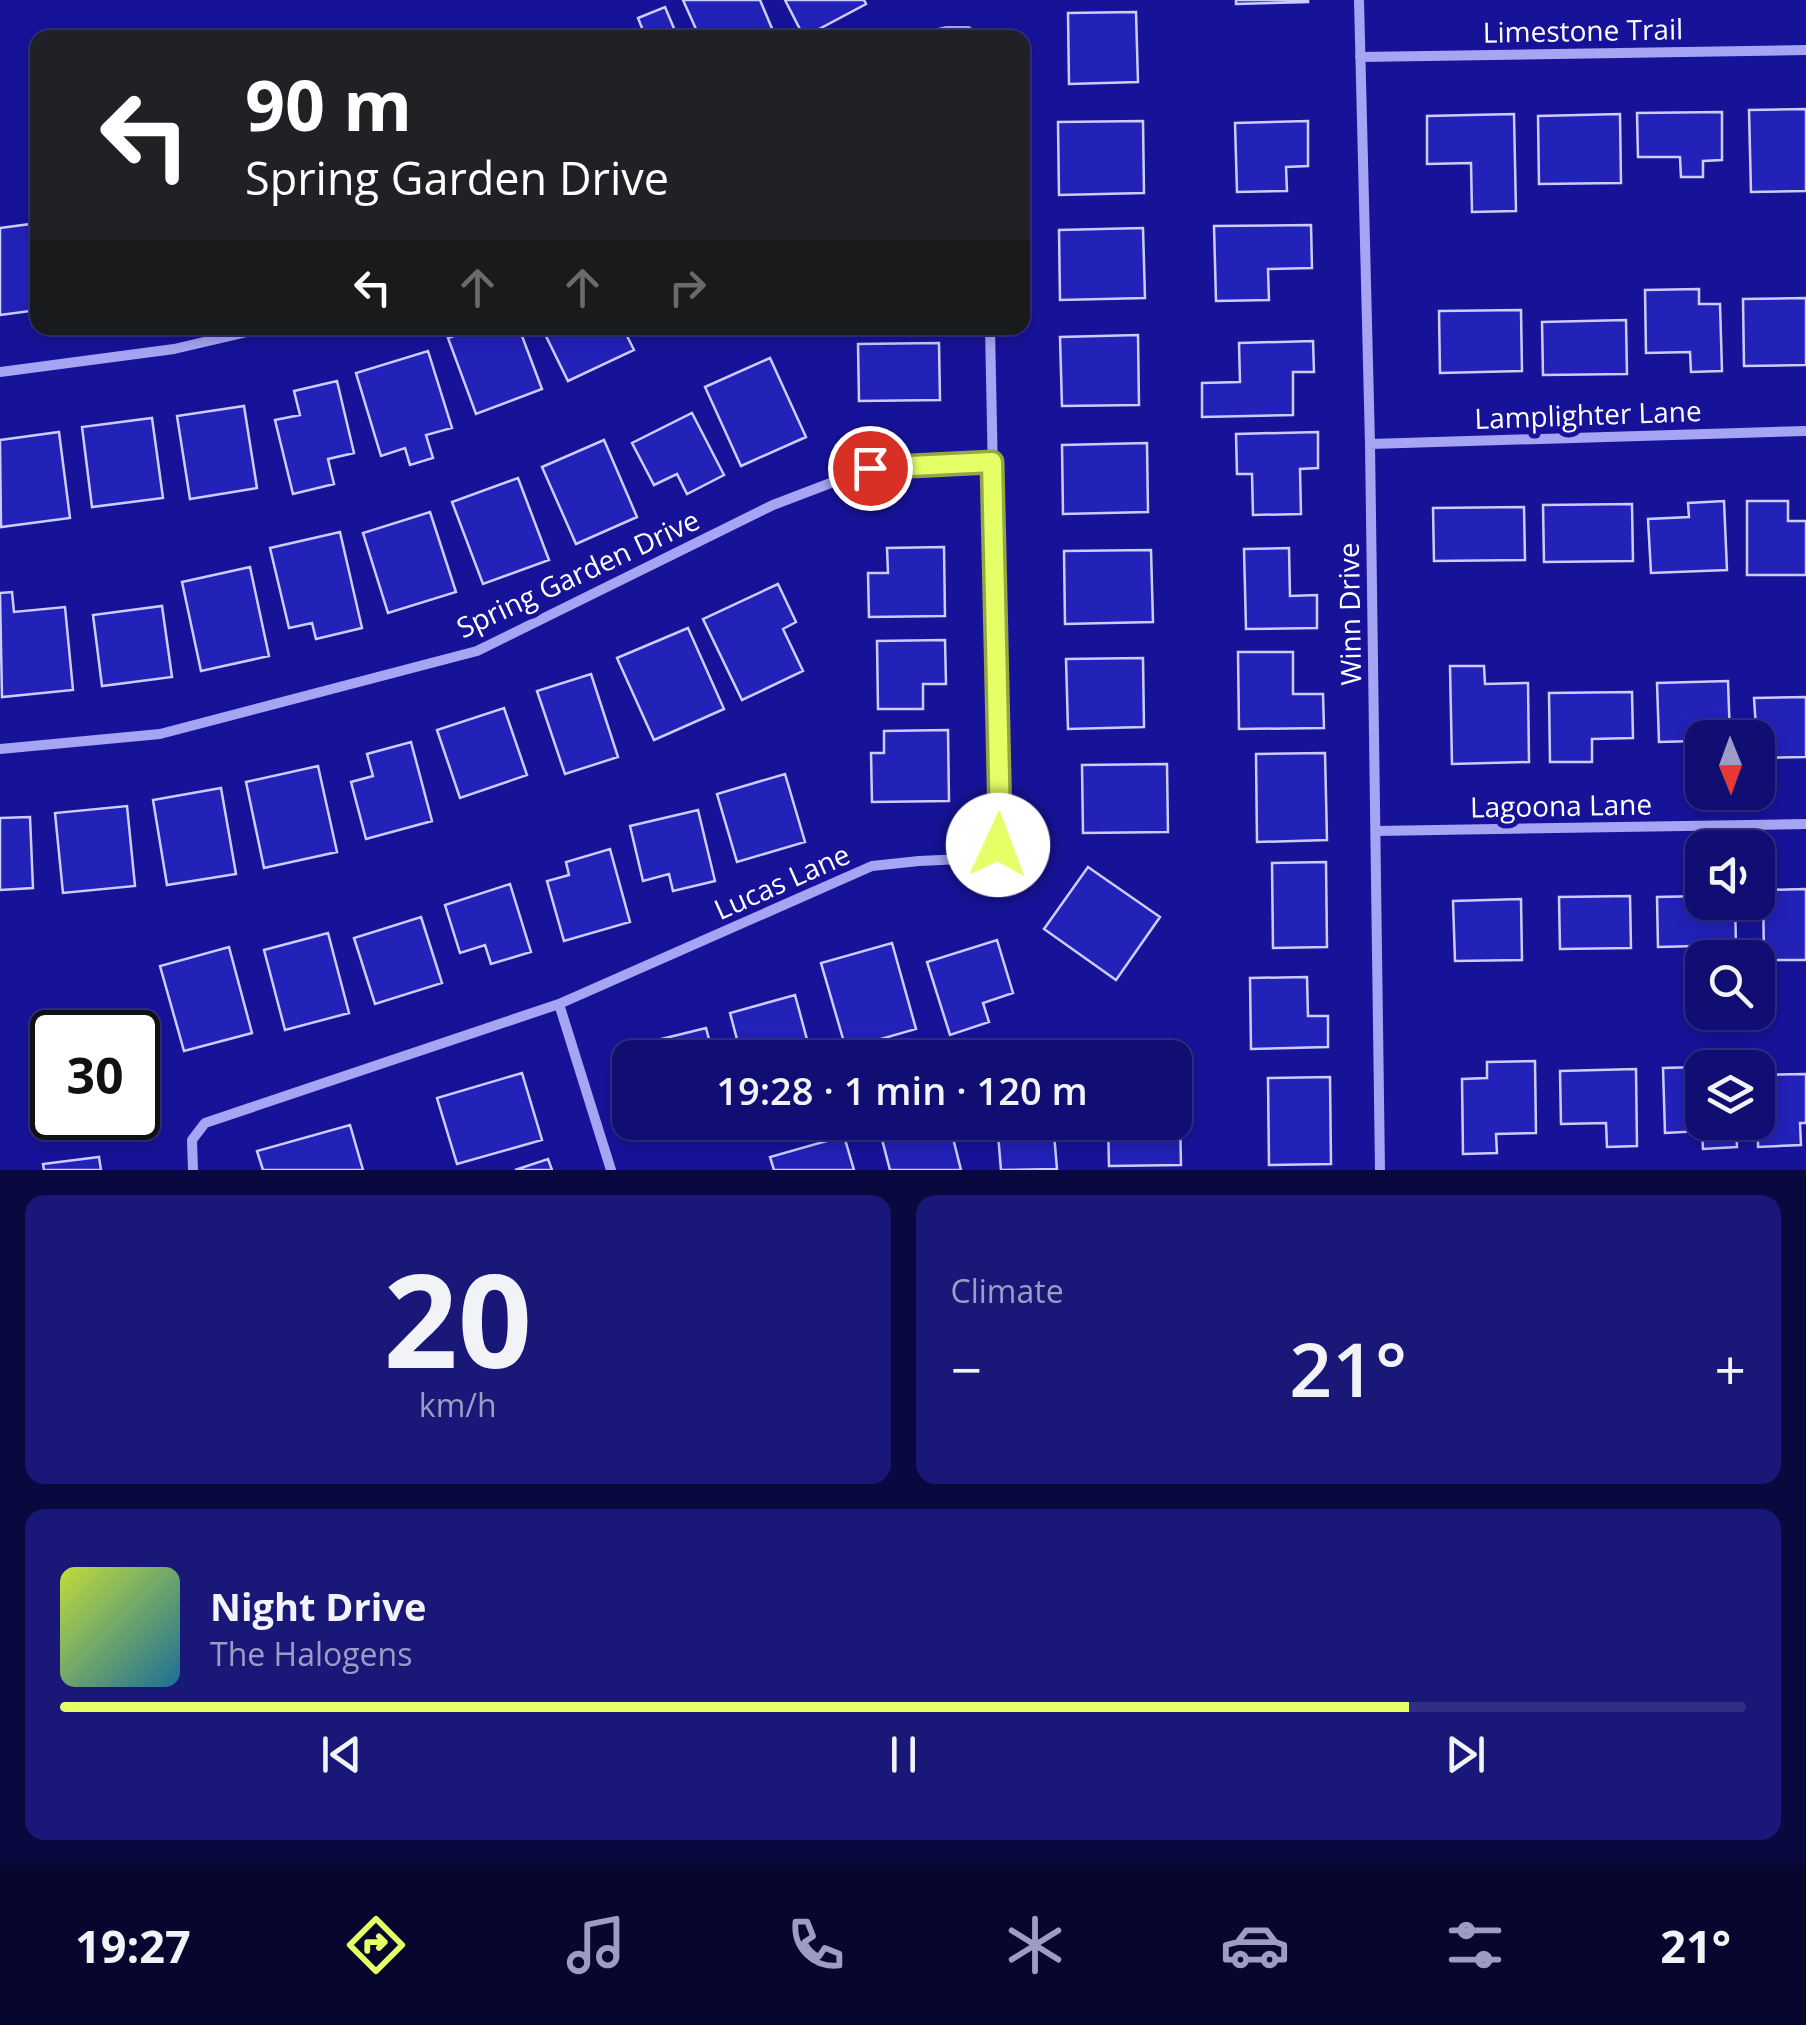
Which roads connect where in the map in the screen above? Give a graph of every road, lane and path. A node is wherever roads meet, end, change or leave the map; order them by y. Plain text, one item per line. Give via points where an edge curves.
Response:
1 (1359, 0) edge
2 (1806, 50) edge
3 (1360, 57) junction
4 (232, 335) edge
5 (990, 335) edge
6 (0, 372) edge
7 (1806, 432) edge
8 (1370, 444) junction
9 (992, 462) junction
10 (0, 749) edge
11 (1806, 824) edge
12 (1376, 831) junction
13 (558, 1004) junction
14 (193, 1170) edge
15 (611, 1170) edge
16 (1380, 1170) edge

1 - 3 street, Winn Drive
2 - 3 street, Limestone Trail
3 - 8 street, Winn Drive
4 - 6 street
5 - 9 street, Lucas Lane
7 - 8 street, Lamplighter Lane
8 - 12 street, Winn Drive
9 - 10 street, Spring Garden Drive via 870,468 773,505 478,651 160,734
9 - 13 street, Lucas Lane via 998,845 985,858 872,866
11 - 12 street, Lagoona Lane
12 - 16 street, Winn Drive
13 - 14 street, Lucas Lane via 205,1122 192,1140
13 - 15 street

